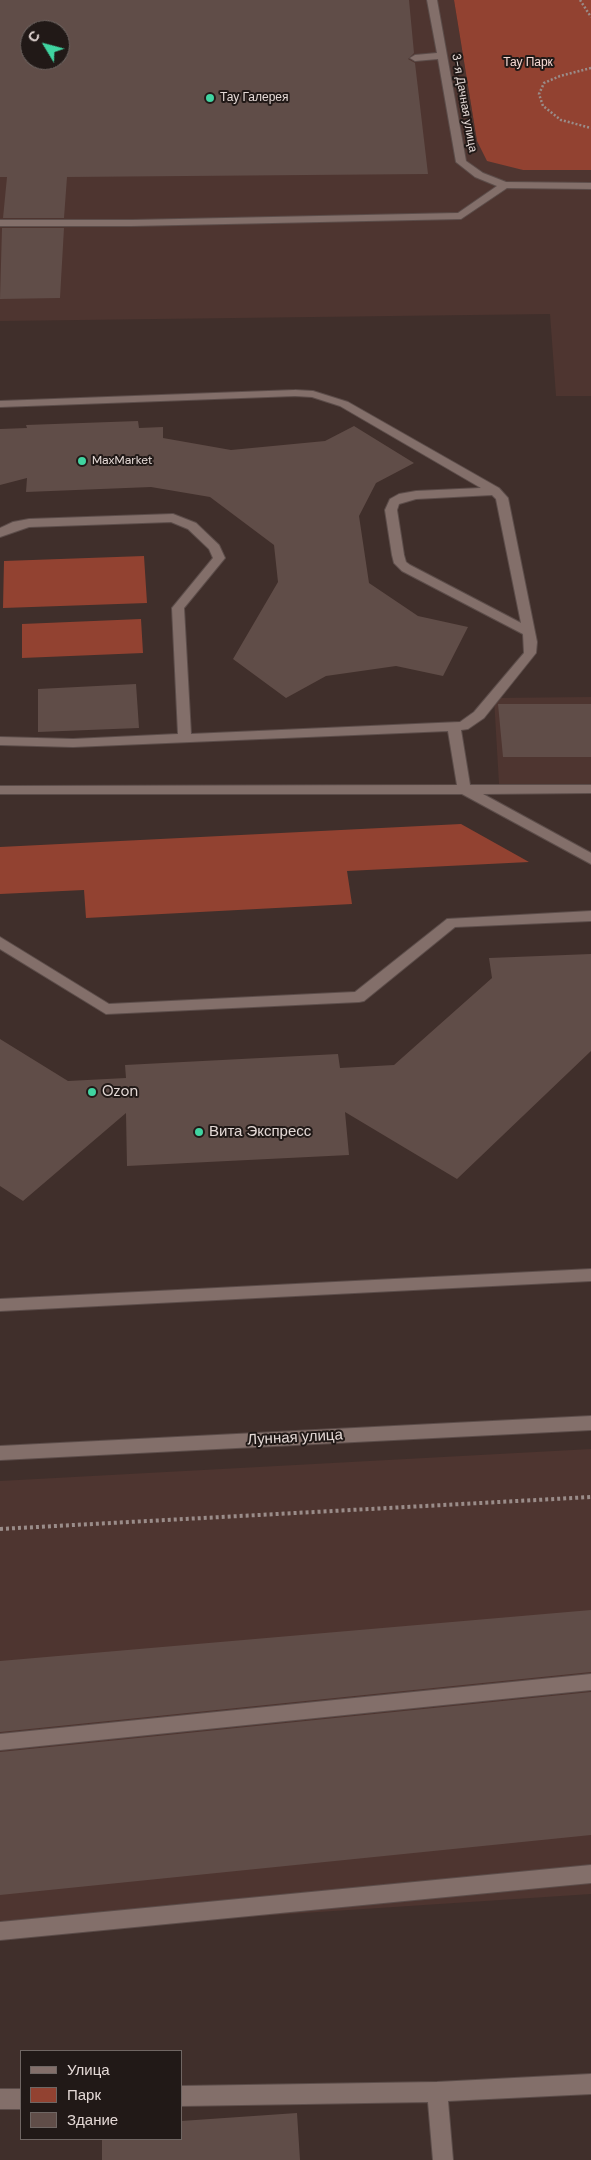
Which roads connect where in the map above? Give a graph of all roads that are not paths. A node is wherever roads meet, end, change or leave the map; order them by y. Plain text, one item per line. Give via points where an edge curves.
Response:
1 (444, 0) edge
2 (432, 2) edge
3 (443, 56) junction
4 (415, 58) dead end
5 (505, 185) junction
6 (591, 186) edge
7 (0, 223) edge
8 (0, 404) edge
9 (495, 492) junction
10 (0, 533) edge
11 (529, 632) junction
12 (454, 728) junction
13 (185, 739) junction
14 (0, 741) edge
15 (464, 789) junction
16 (591, 789) edge
17 (0, 790) edge
18 (591, 859) edge
19 (591, 916) edge
20 (0, 942) edge
21 (591, 1274) edge
22 (0, 1305) edge
23 (591, 1423) edge
24 (0, 1453) edge
25 (591, 1682) edge
26 (0, 1742) edge
27 (591, 1874) edge
28 (0, 1931) edge
29 (591, 2084) edge
30 (437, 2092) junction
31 (182, 2096) edge
32 (0, 2099) edge
33 (20, 2099) edge
34 (443, 2160) edge

1 - 2 street
2 - 3 street, 3-я Дачная улица
3 - 4 street
3 - 5 street, 3-я Дачная улица via 461,162 480,175
5 - 6 street
5 - 7 street via 461,216
8 - 9 street via 313,394 344,404
9 - 11 street via 502,498 504,506
9 - 11 street via 416,494 394,502 392,510 398,555 400,563 413,573
10 - 13 street via 29,523 173,518 192,526 215,548 219,558 178,608
11 - 12 street via 530,653 472,722
12 - 13 street
12 - 15 street
13 - 14 street via 73,743
15 - 16 street
15 - 17 street
15 - 18 street
19 - 20 street via 452,922 359,997 135,1008 106,1009
21 - 22 street
23 - 24 street, Лунная улица
25 - 26 street
27 - 28 street
29 - 30 street
30 - 31 street
30 - 34 street
32 - 33 street

